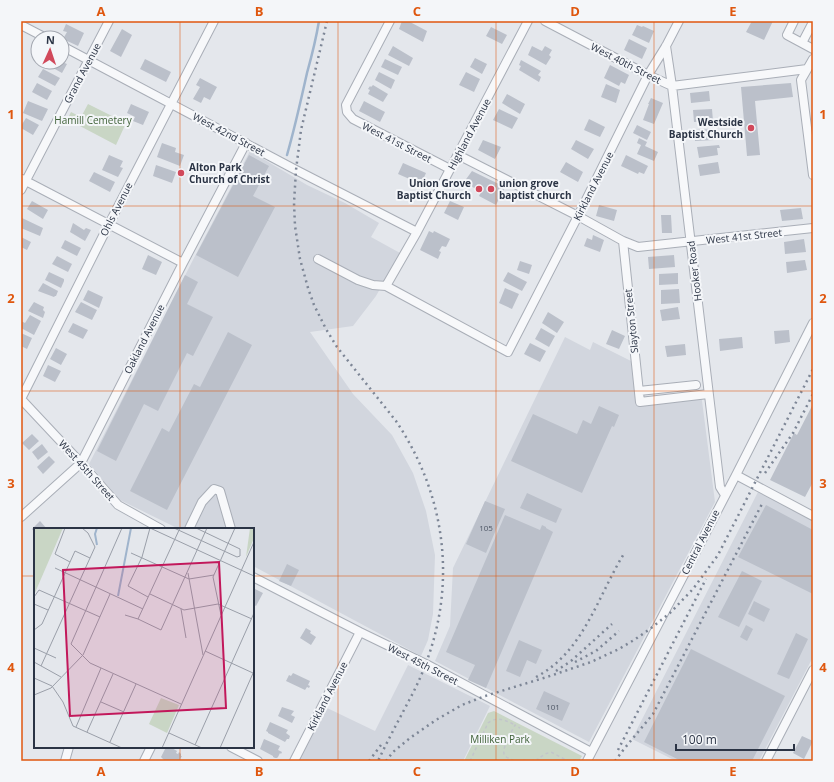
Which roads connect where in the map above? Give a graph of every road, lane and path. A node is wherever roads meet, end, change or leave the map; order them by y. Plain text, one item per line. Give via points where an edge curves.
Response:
1 (109, 21) edge
2 (214, 21) edge
3 (390, 21) edge
4 (528, 21) edge
5 (545, 21) edge
6 (679, 21) edge
7 (794, 21) edge
8 (813, 22) edge
9 (21, 25) edge
10 (31, 30) edge
11 (802, 43) junction
12 (666, 46) junction
13 (813, 49) edge
14 (70, 50) edge
15 (813, 59) edge
16 (89, 60) junction
17 (807, 69) junction
18 (648, 75) junction
19 (672, 86) junction
20 (172, 103) junction
21 (246, 143) junction
22 (458, 155) junction
23 (450, 169) junction
24 (813, 175) edge
25 (23, 180) edge
26 (21, 190) edge
27 (578, 216) junction
28 (109, 224) junction
29 (813, 228) edge
30 (417, 232) junction
31 (622, 241) junction
32 (690, 242) junction
33 (318, 259) dead end
34 (183, 263) junction
35 (386, 286) junction
36 (813, 323) edge
37 (696, 385) dead end
38 (639, 391) junction
39 (708, 394) junction
40 (21, 399) edge
41 (81, 463) junction
42 (736, 475) junction
43 (725, 495) junction
44 (813, 516) edge
45 (21, 517) edge
46 (159, 528) edge
47 (190, 528) edge
48 (232, 528) edge
49 (254, 578) edge
50 (360, 632) junction
51 (813, 670) edge
52 (515, 725) junction
53 (520, 728) dead end
54 (69, 748) edge
55 (150, 748) edge
56 (233, 748) edge
57 (589, 757) edge
58 (538, 759) junction
59 (65, 761) edge
60 (144, 761) edge
61 (258, 761) edge
62 (294, 761) edge
63 (470, 761) edge
64 (514, 761) edge
65 (524, 761) edge
66 (527, 761) edge
67 (531, 761) edge
68 (540, 761) edge
69 (568, 761) edge
70 (766, 761) edge

1 - 16 street, Grand Avenue
2 - 20 street, Ohls Avenue
3 - 23 street, West 41st Street via 346,105 347,112 353,119
4 - 22 street, Highland Avenue
5 - 18 street, West 40th Street
6 - 12 street, Kirkland Avenue
7 - 11 street via 787,35
8 - 11 street
9 - 10 street
11 - 13 street
12 - 18 street, Kirkland Avenue
12 - 19 street, Hooker Road
14 - 16 street, West 42nd Street
15 - 17 street
16 - 20 street, West 42nd Street
16 - 25 street, Grand Avenue
17 - 19 street, West 40th Street
17 - 24 street via 801,80
18 - 19 street, West 40th Street
18 - 27 street, Kirkland Avenue
19 - 32 street, Hooker Road
20 - 21 street, West 42nd Street
20 - 28 street, Ohls Avenue
21 - 30 street, West 42nd Street
21 - 34 street, Oakland Avenue
22 - 23 street, Highland Avenue
22 - 27 street, West 41st Street
23 - 30 street, Highland Avenue
25 - 26 street, Grand Avenue
25 - 28 street
27 - 31 street, West 41st Street
27 - 35 street, Kirkland Avenue via 508,352
28 - 34 street
28 - 40 street, Ohls Avenue
29 - 32 street, West 41st Street
30 - 35 street, Highland Avenue
31 - 32 street, West 41st Street via 638,247
31 - 38 street, Slayton Street
32 - 39 street, Hooker Road
33 - 35 street via 358,280
34 - 41 street, Oakland Avenue
36 - 42 street, Central Avenue
37 - 38 street
38 - 39 street, Slayton Street via 640,402
39 - 43 street, Hooker Road via 720,488
40 - 41 street, West 45th Street
41 - 45 street, Oakland Avenue
41 - 46 street, West 45th Street via 118,505
42 - 43 street, Central Avenue
42 - 44 street
43 - 57 street, Central Avenue
47 - 48 street via 202,502 214,489 220,491
49 - 50 street, West 45th Street
50 - 57 street, West 45th Street via 426,664
50 - 62 street, Kirkland Avenue
51 - 70 street
52 - 53 path
52 - 63 path via 498,719 488,723
52 - 64 path via 504,747 505,756
54 - 59 street
55 - 60 street
56 - 61 street
57 - 69 path
58 - 67 path
58 - 68 path
58 - 69 path via 551,752
65 - 66 path

